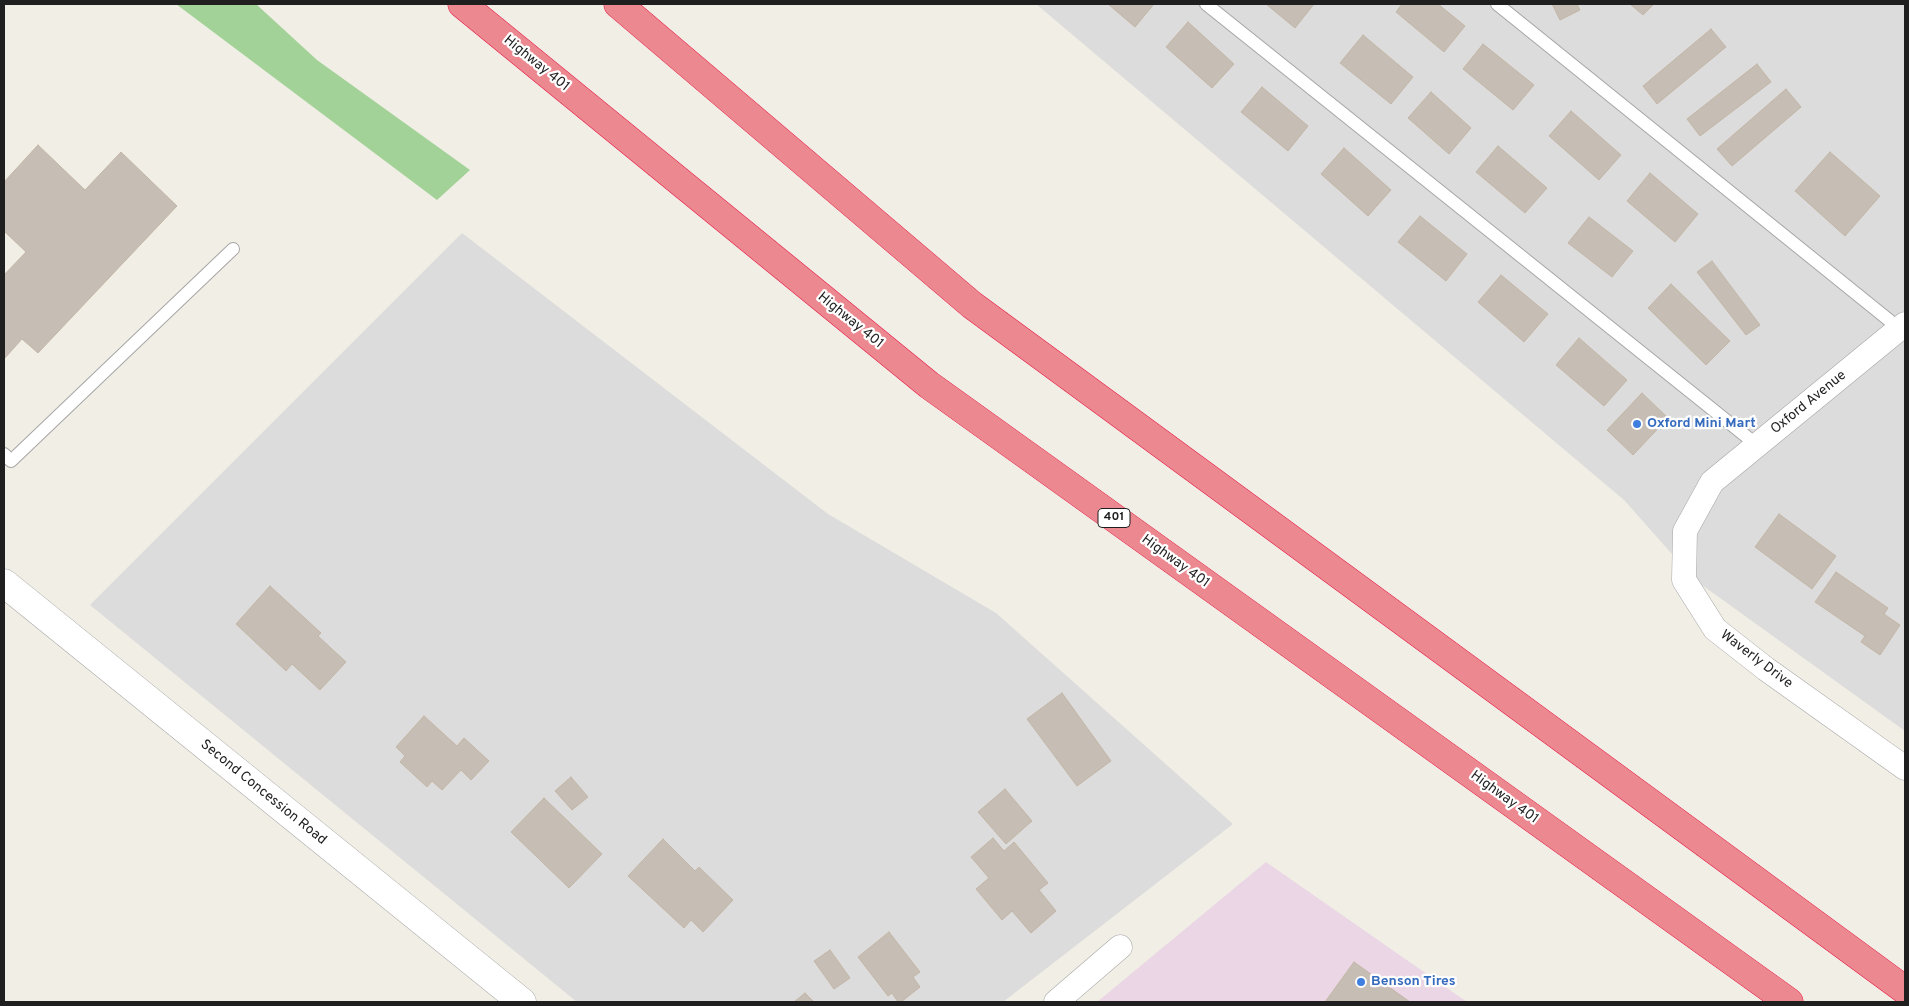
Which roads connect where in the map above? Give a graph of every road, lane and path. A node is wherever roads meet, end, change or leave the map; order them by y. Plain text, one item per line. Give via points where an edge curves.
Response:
1 (462, 4) edge
2 (618, 4) edge
3 (1206, 4) edge
4 (1497, 4) edge
5 (233, 249) dead end
6 (1902, 326) edge
7 (1757, 445) junction
8 (4, 454) edge
9 (1712, 482) joint
10 (4, 583) edge
11 (1905, 768) edge
12 (1120, 947) dead end
13 (1905, 990) edge
14 (522, 1002) edge
15 (1056, 1002) edge
16 (1789, 1002) edge

1 - 16 highway, Highway 401 / 401 via 928,385
2 - 13 highway via 972,305
3 - 7 lane
4 - 6 lane
5 - 8 lane via 11,460
6 - 7 street, Oxford Avenue
7 - 9 street, Oxford Avenue
9 - 11 street, Waverly Drive via 1685,531 1684,580 1715,629
10 - 14 street, Second Concession Road
12 - 15 street

